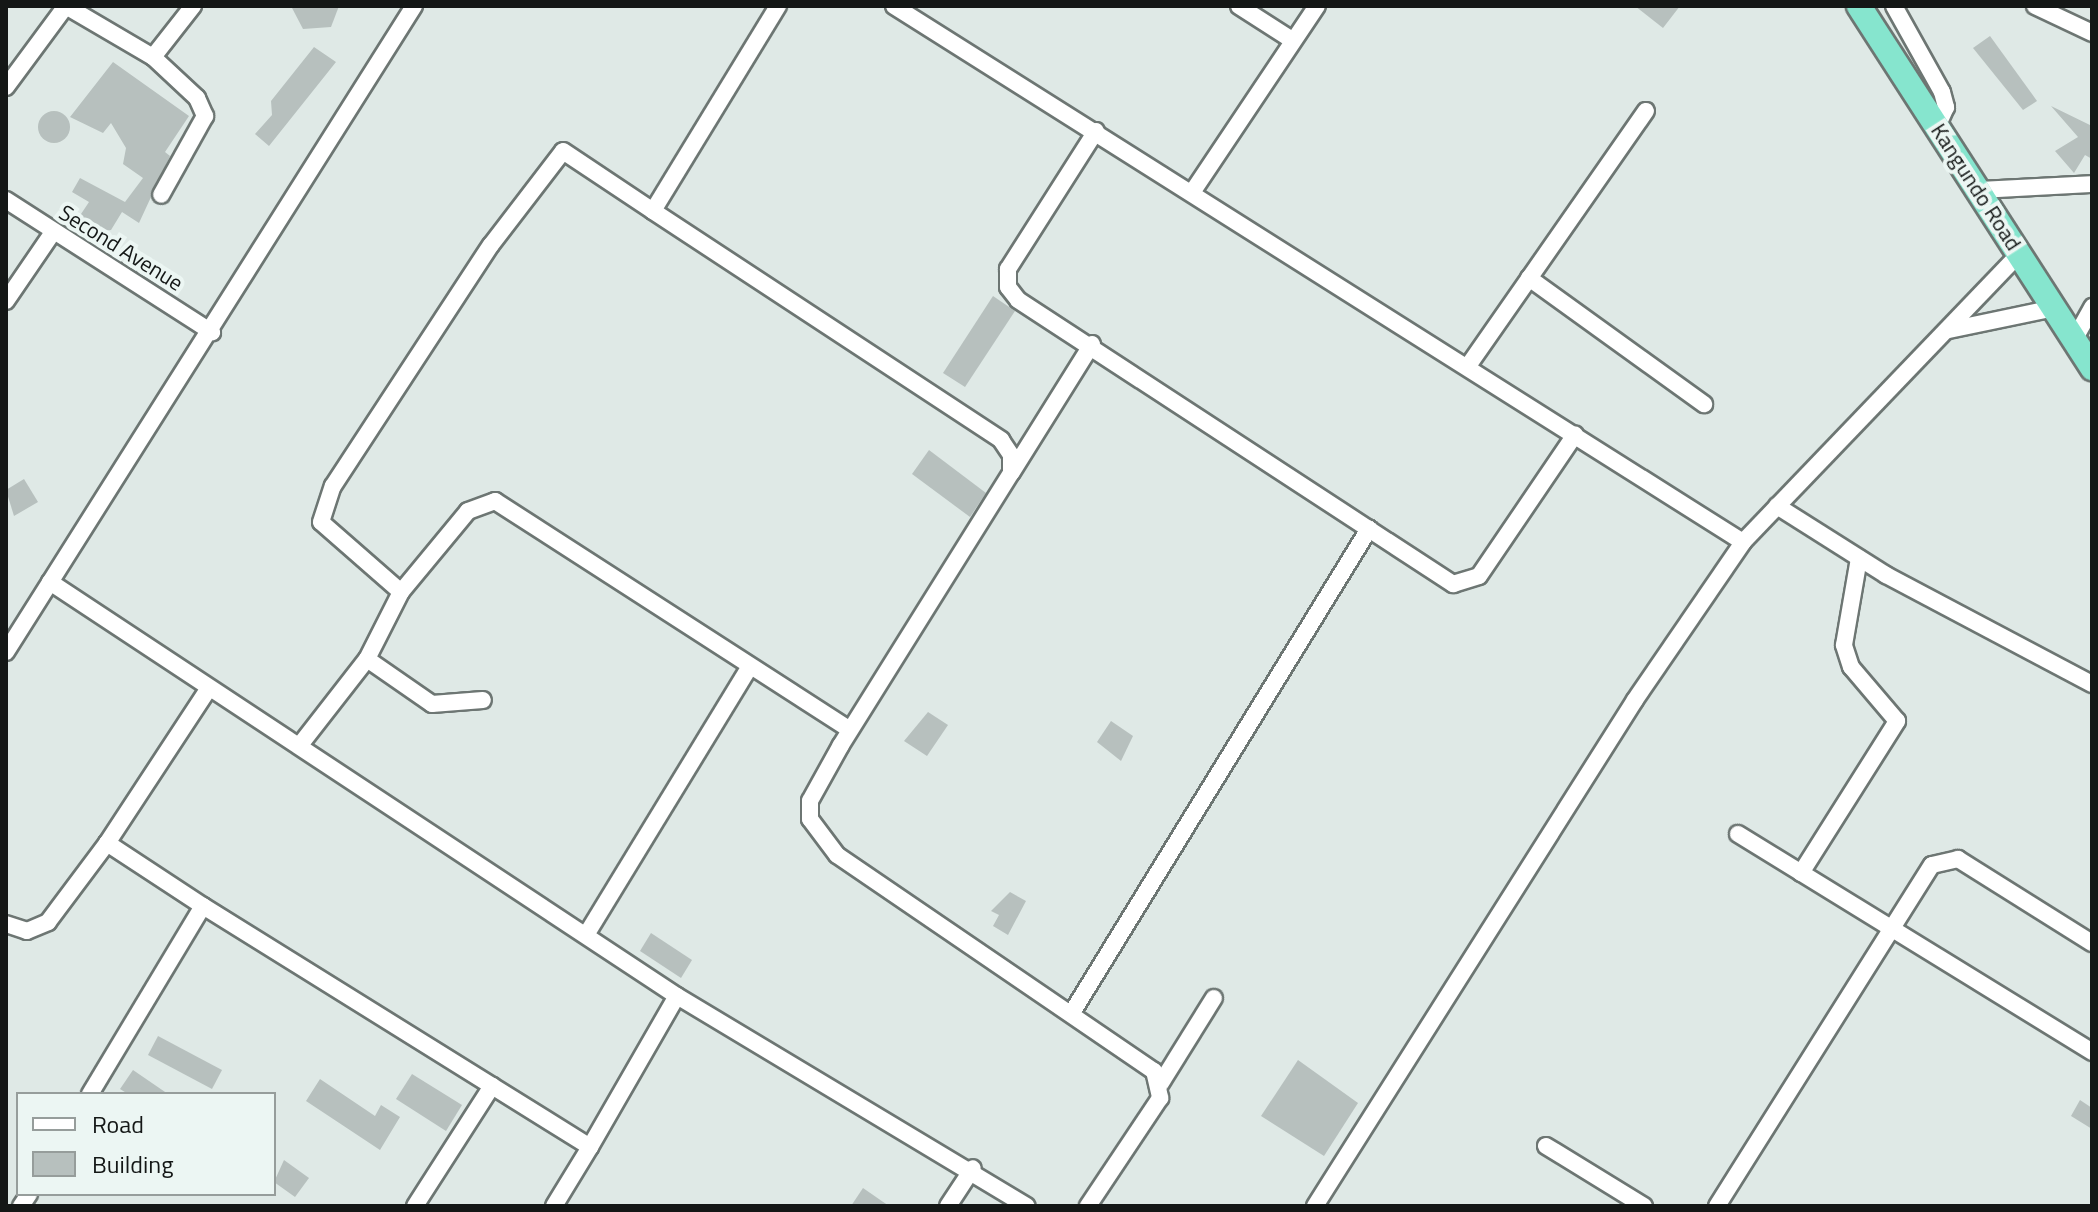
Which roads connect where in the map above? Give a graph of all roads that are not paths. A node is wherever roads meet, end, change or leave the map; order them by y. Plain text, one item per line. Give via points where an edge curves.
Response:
1 (193, 6) edge
2 (414, 6) edge
3 (778, 6) edge
4 (894, 6) edge
5 (1239, 6) edge
6 (1317, 6) edge
7 (1859, 6) edge
8 (2035, 6) edge
9 (1898, 8) edge
10 (2092, 33) edge
11 (1292, 40) junction
12 (153, 57) junction
13 (6, 87) edge
14 (1646, 111) dead end
15 (1937, 127) junction
16 (1096, 131) junction
17 (2092, 184) edge
18 (1978, 190) junction
19 (1193, 191) junction
20 (161, 195) dead end
21 (6, 200) edge
22 (653, 211) junction
23 (53, 232) junction
24 (2019, 254) junction
25 (1529, 278) junction
26 (6, 301) edge
27 (2092, 307) edge
28 (2054, 308) junction
29 (1949, 330) junction
30 (212, 332) junction
31 (2074, 340) junction
32 (1092, 344) junction
33 (1468, 366) junction
34 (2092, 368) edge
35 (1704, 404) dead end
36 (1575, 435) junction
37 (1011, 473) junction
38 (1777, 506) junction
39 (1369, 529) junction
40 (1743, 542) junction
41 (1859, 558) junction
42 (50, 582) junction
43 (401, 592) junction
44 (6, 652) edge
45 (367, 659) junction
46 (749, 668) junction
47 (2092, 684) edge
48 (207, 691) junction
49 (483, 700) dead end
50 (850, 730) junction
51 (300, 745) junction
52 (1738, 834) dead end
53 (107, 843) junction
54 (1801, 873) junction
55 (203, 906) junction
56 (6, 924) edge
57 (1892, 929) junction
58 (586, 935) junction
59 (2090, 938) edge
60 (677, 996) junction
61 (1214, 998) dead end
62 (1073, 1011) junction
63 (2092, 1052) edge
64 (1161, 1083) junction
65 (492, 1086) junction
66 (91, 1092) edge
67 (1546, 1146) dead end
68 (590, 1147) junction
69 (973, 1168) junction
70 (415, 1206) edge
71 (554, 1206) edge
72 (948, 1206) edge
73 (1027, 1206) edge
74 (1088, 1206) edge
75 (1315, 1206) edge
76 (1644, 1206) edge
77 (1717, 1206) edge

1 - 12 street
2 - 30 street
3 - 22 street
4 - 16 street
5 - 11 street
6 - 11 street
7 - 15 highway, Kangundo Road
8 - 10 street
9 - 15 street via 1942,92 1946,107
11 - 19 street
12 - 13 street via 66,6
12 - 20 street via 197,98 205,116
14 - 25 street
15 - 18 highway, Kangundo Road
16 - 19 street
16 - 32 street via 1008,269 1008,287
17 - 18 street
18 - 24 highway, Kangundo Road
19 - 33 street
21 - 23 street, Second Avenue
22 - 37 street via 1001,440
22 - 43 street via 563,151 491,245 326,505 325,531
23 - 26 street
23 - 30 street, Second Avenue
24 - 28 highway, Kangundo Road
24 - 29 street
25 - 33 street
25 - 35 street
27 - 31 street
28 - 29 street
28 - 31 highway, Kangundo Road
29 - 38 street
30 - 42 street
31 - 34 highway, Kangundo Road
32 - 37 street
32 - 39 street
33 - 36 street
36 - 39 street via 1479,576 1466,584 1453,584
36 - 40 street
37 - 50 street
38 - 40 street
38 - 41 street
39 - 62 street
40 - 75 street
41 - 47 street
41 - 54 street via 1844,645 1851,667 1897,721
42 - 44 street
42 - 48 street
43 - 45 street
43 - 46 street via 468,511 495,501
45 - 49 street via 432,704
45 - 51 street
46 - 50 street
46 - 58 street
48 - 51 street
48 - 53 street
50 - 62 street via 810,801 818,835
51 - 58 street
52 - 54 street
53 - 55 street
53 - 56 street via 48,922 27,931
54 - 57 street
55 - 65 street
55 - 66 street
57 - 59 street via 1945,857
57 - 63 street
57 - 77 street
58 - 60 street
60 - 68 street
60 - 69 street
61 - 64 street
62 - 64 street
64 - 74 street via 1160,1098
65 - 68 street
65 - 70 street
67 - 76 street
68 - 71 street
69 - 72 street
69 - 73 street

